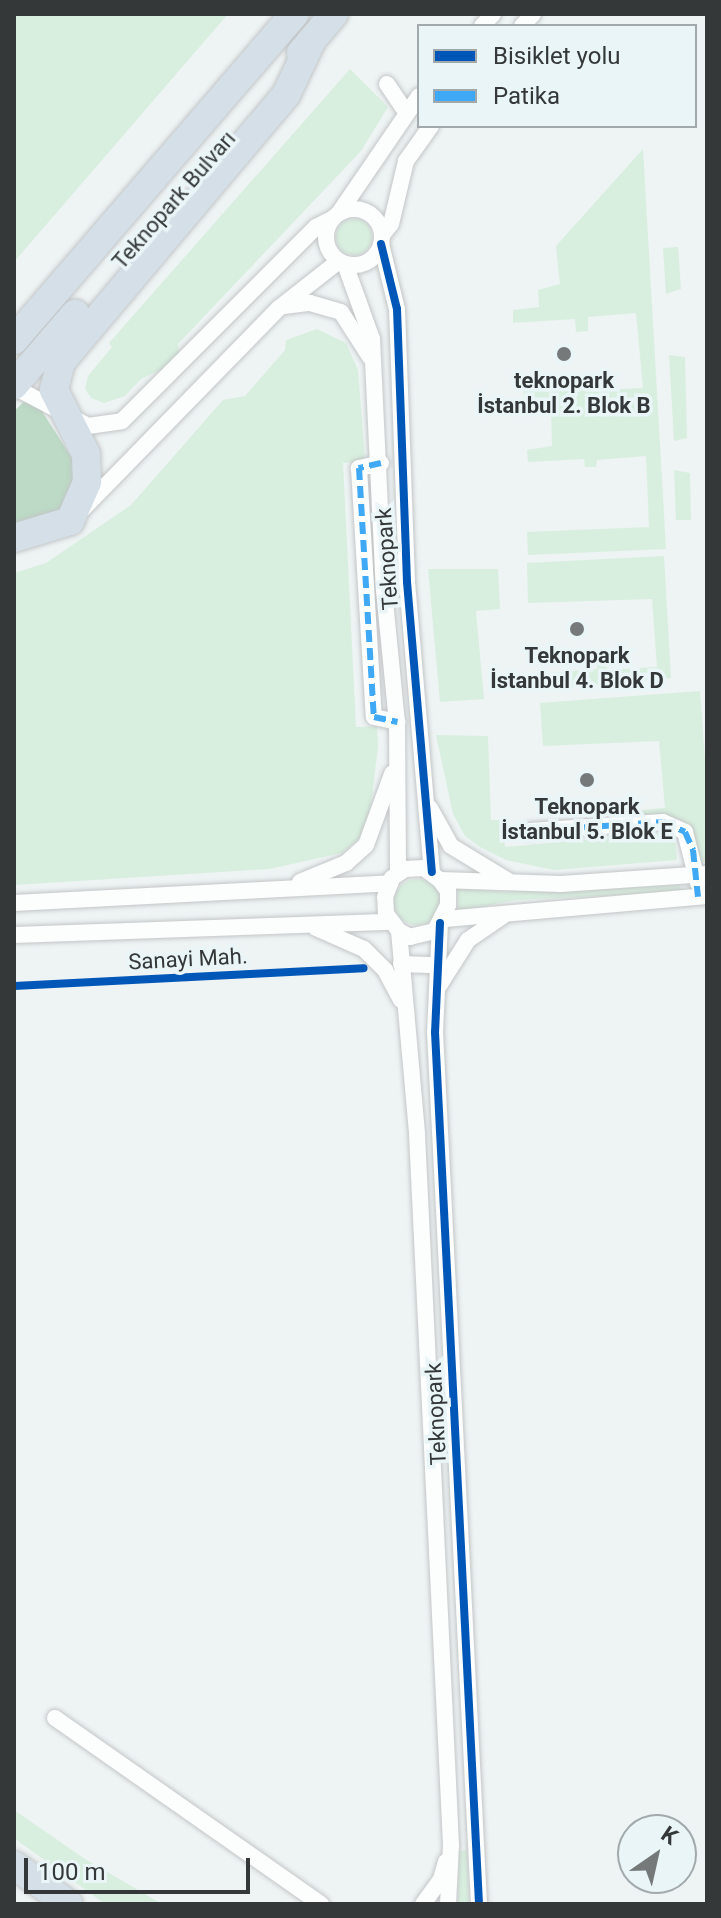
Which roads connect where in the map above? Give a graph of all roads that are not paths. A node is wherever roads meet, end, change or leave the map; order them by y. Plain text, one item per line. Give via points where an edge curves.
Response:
1 (294, 14) edge
2 (334, 14) edge
3 (312, 40) junction
4 (387, 84) dead end
5 (417, 98) edge
6 (405, 111) junction
7 (430, 128) edge
8 (336, 216) junction
9 (382, 240) junction
10 (342, 262) junction
11 (279, 308) junction
12 (20, 332) edge
13 (374, 366) junction
14 (14, 386) edge
15 (70, 420) junction
16 (70, 521) junction
17 (14, 538) edge
18 (397, 757) junction
19 (420, 768) junction
20 (530, 831) dead end
21 (702, 874) edge
22 (436, 876) junction
23 (394, 878) junction
24 (512, 882) junction
25 (284, 887) junction
26 (703, 896) edge
27 (14, 903) edge
28 (513, 911) junction
29 (442, 921) junction
30 (299, 923) junction
31 (395, 926) junction
32 (14, 935) edge
33 (401, 964) junction
34 (436, 965) junction
35 (434, 994) junction
36 (403, 1005) junction
37 (55, 1718) dead end
38 (451, 1845) junction
39 (14, 1865) edge
40 (68, 1904) edge
41 (321, 1904) edge
42 (423, 1904) edge
43 (448, 1904) edge
44 (479, 1904) edge

1 - 12 highway, Teknopark Bulvarı
2 - 3 highway, Teknopark Bulvarı
3 - 14 highway, Teknopark Bulvarı
3 - 15 highway via 286,95 61,362 54,390
4 - 6 street
5 - 6 street
6 - 8 street
7 - 9 street via 406,161
8 - 9 street via 367,212
8 - 10 street, Teknopark via 327,245
8 - 15 street via 316,227 122,421 101,428
9 - 10 street via 371,259
9 - 19 street, Teknopark via 397,309 398,437
10 - 11 street
10 - 13 street, Teknopark via 367,315
11 - 13 street, Teknopark via 310,303 341,312
11 - 16 street
13 - 18 street, Teknopark
14 - 15 street via 46,400
15 - 16 highway via 89,466
16 - 17 highway
18 - 23 street, Teknopark
18 - 25 street, Teknopark via 366,845 346,863
19 - 22 street, Teknopark
19 - 24 street, Teknopark via 443,837 464,857
20 - 21 street via 663,822 685,832
21 - 24 street, Teknopark
21 - 26 street
22 - 23 street, Teknopark via 414,868
22 - 24 street, Teknopark
22 - 29 street, Teknopark via 448,891
23 - 25 street, Teknopark
23 - 31 street, Teknopark via 385,907
25 - 27 street, Teknopark
26 - 28 street, Teknopark
28 - 29 street, Teknopark
28 - 35 street, Teknopark via 468,940
29 - 31 street, Teknopark via 423,935
29 - 34 street, Teknopark
30 - 31 street, Teknopark
30 - 32 street, Teknopark
30 - 36 street, Teknopark via 336,933 364,949 385,970
31 - 33 street, Teknopark
33 - 34 street
33 - 36 street, Teknopark
34 - 35 street, Teknopark
35 - 44 street, Teknopark
36 - 38 street, Teknopark via 417,1134
37 - 41 street
38 - 42 street, Teknopark via 441,1879
38 - 43 street, Teknopark
39 - 40 highway

